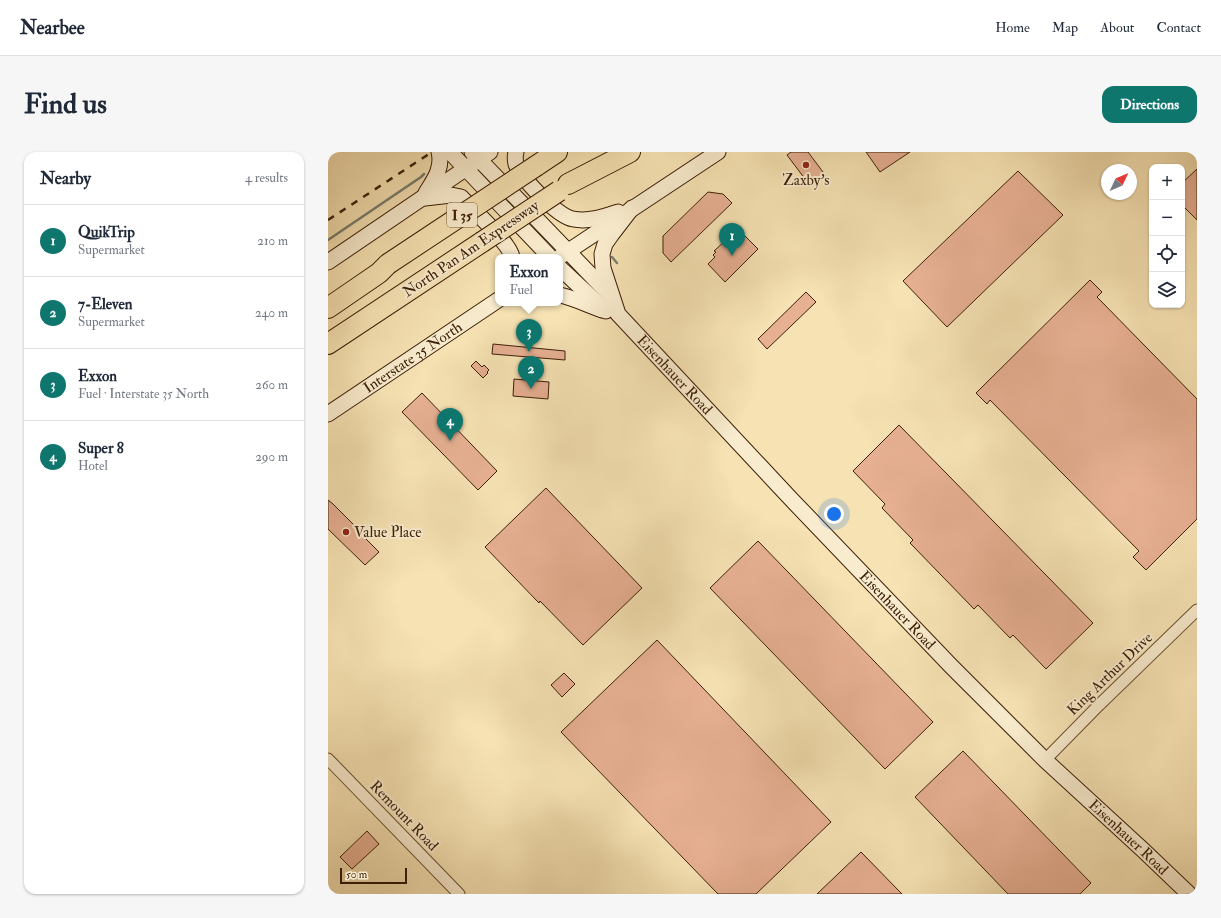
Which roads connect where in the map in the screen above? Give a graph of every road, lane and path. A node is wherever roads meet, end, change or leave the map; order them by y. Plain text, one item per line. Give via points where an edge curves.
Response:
1 (439, 152) edge
2 (450, 152) edge
3 (516, 152) edge
4 (557, 152) edge
5 (614, 152) edge
6 (630, 152) edge
7 (718, 152) edge
8 (480, 154) edge
9 (465, 168) junction
10 (563, 188) junction
11 (422, 198) junction
12 (632, 208) junction
13 (477, 246) junction
14 (512, 254) edge
15 (547, 254) edge
16 (564, 254) edge
17 (328, 262) edge
18 (388, 264) junction
19 (563, 270) edge
20 (328, 295) edge
21 (563, 295) edge
22 (495, 302) edge
23 (328, 308) edge
24 (612, 308) junction
25 (328, 344) edge
26 (328, 357) edge
27 (328, 414) edge
28 (1197, 610) edge
29 (328, 759) edge
30 (1045, 760) junction
31 (1161, 867) junction
32 (458, 894) edge
33 (1181, 894) edge
34 (1189, 894) edge

1 - 11 main road via 440,165 436,178
2 - 9 main road
3 - 12 main road via 515,162 522,174 563,216 582,221 593,220
4 - 18 highway, I 35, bridge
5 - 10 highway, North Pan Am Expressway / I 35
6 - 10 highway
7 - 12 main road
8 - 9 main road
8 - 16 main road, Eisenhauer Road
9 - 11 main road
9 - 15 main road
10 - 13 highway, North Pan Am Expressway / I 35, bridge
11 - 14 main road via 446,195 461,197
11 - 17 main road
12 - 16 main road
12 - 24 main road via 605,244 602,254
13 - 25 highway, North Pan Am Expressway / I 35
13 - 26 highway via 384,319
16 - 24 main road, Eisenhauer Road
18 - 20 highway
18 - 23 highway, I 35
19 - 24 main road, Eisenhauer Road
21 - 24 main road via 584,304
22 - 27 main road, Interstate 35 North
24 - 30 main road, Eisenhauer Road via 923,638
28 - 30 street, King Arthur Drive
29 - 32 street, Remount Road
30 - 31 main road, Eisenhauer Road
31 - 33 main road
31 - 34 main road, Eisenhauer Road

